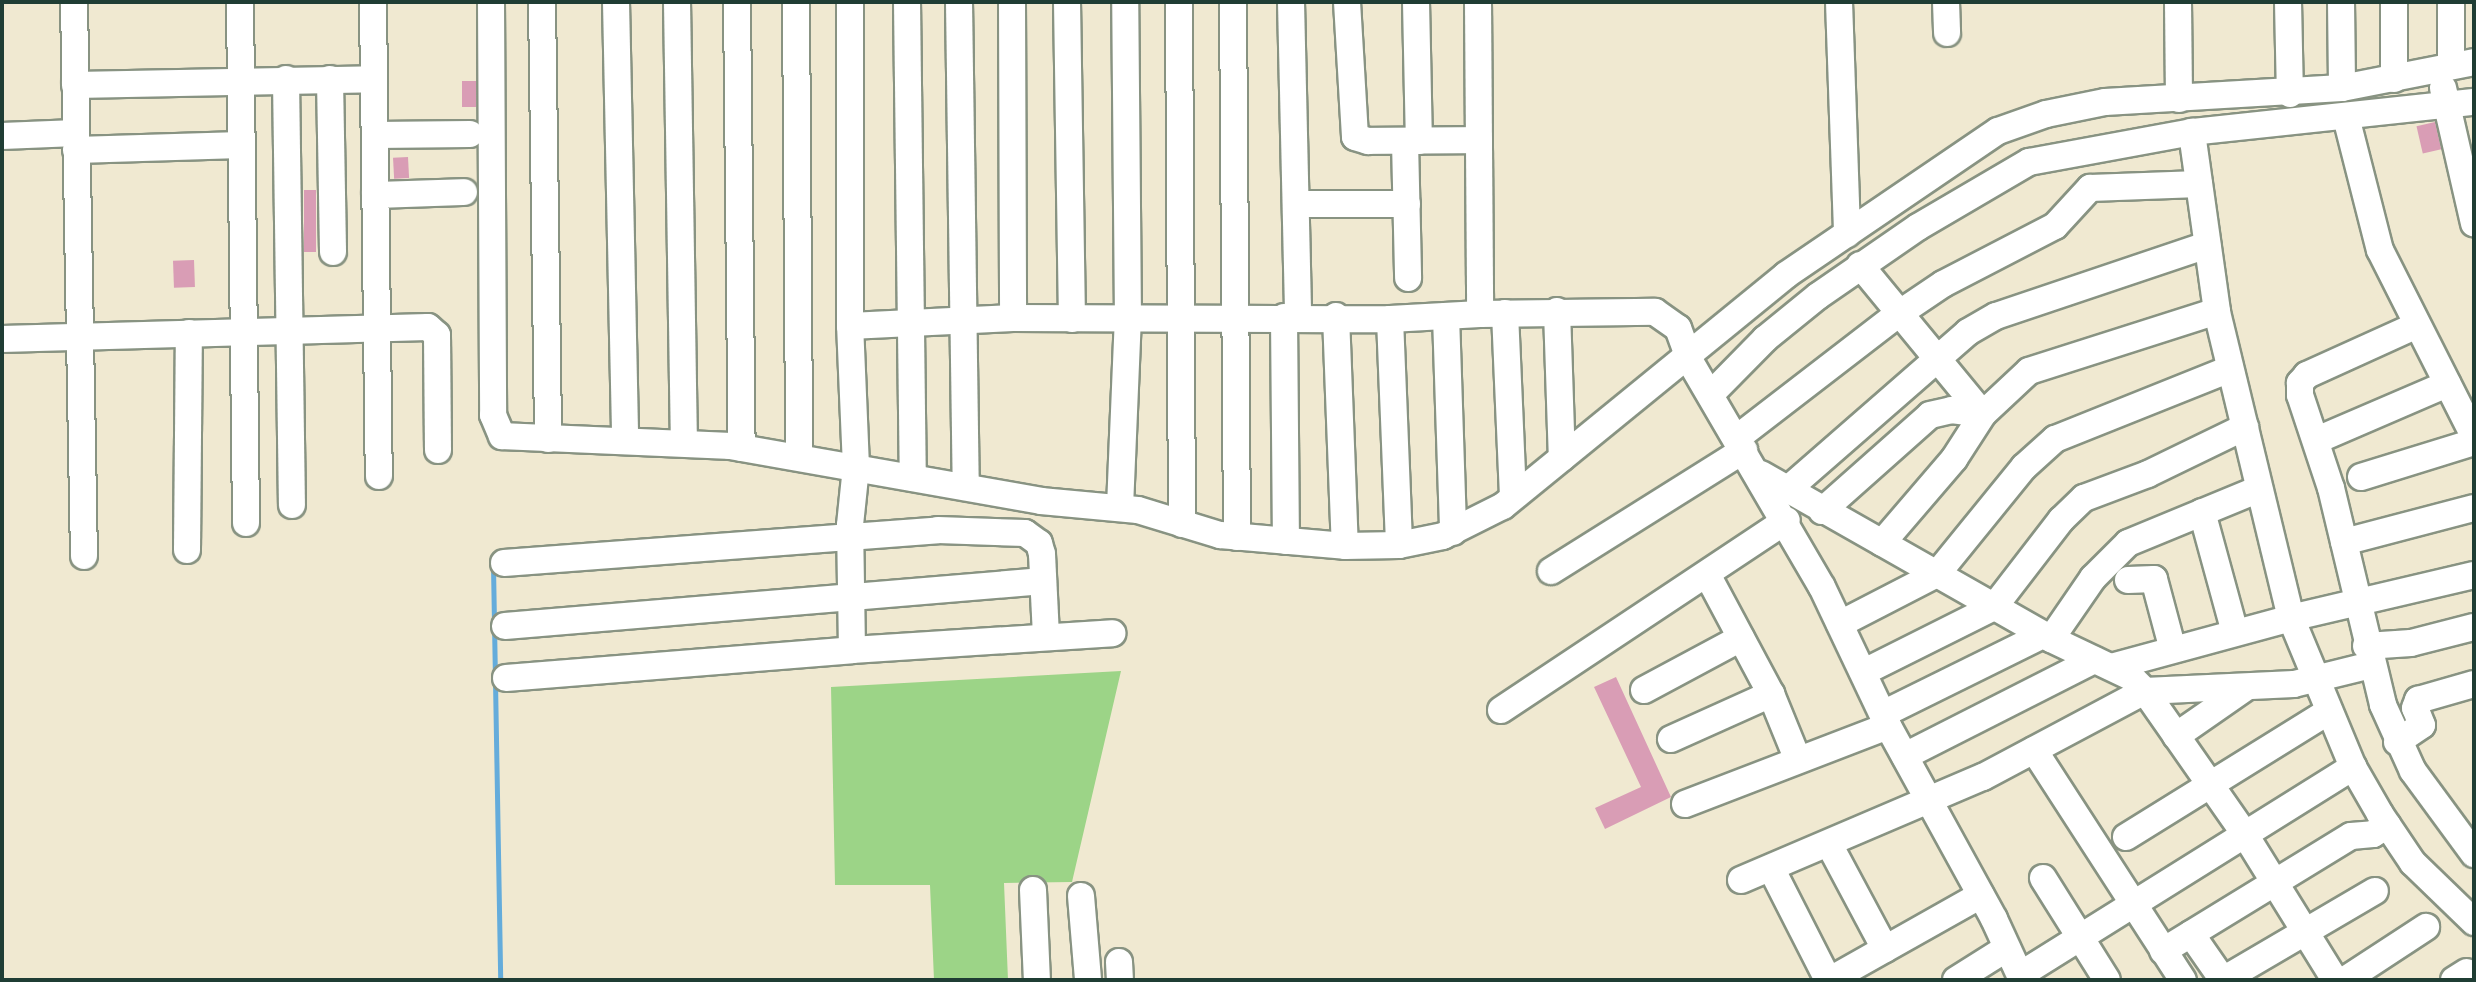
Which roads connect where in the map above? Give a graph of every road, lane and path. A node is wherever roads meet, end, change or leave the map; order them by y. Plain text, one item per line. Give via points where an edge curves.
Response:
1 (74, 2) edge
2 (240, 2) edge
3 (373, 2) edge
4 (491, 2) edge
5 (542, 2) edge
6 (616, 2) edge
7 (677, 2) edge
8 (737, 2) edge
9 (796, 2) edge
10 (850, 2) edge
11 (908, 2) edge
12 (959, 2) edge
13 (1012, 2) edge
14 (1066, 2) edge
15 (1125, 2) edge
16 (1179, 2) edge
17 (1233, 2) edge
18 (1292, 2) edge
19 (1348, 2) edge
20 (1416, 2) edge
21 (1478, 2) edge
22 (1839, 2) edge
23 (1946, 2) edge
24 (2178, 2) edge
25 (2288, 2) edge
26 (2341, 2) edge
27 (2394, 2) edge
28 (2451, 2) edge
29 (1947, 33) dead end
30 (240, 79) junction
31 (286, 79) junction
32 (330, 79) junction
33 (374, 79) junction
34 (2394, 79) junction
35 (2449, 80) edge
36 (75, 85) junction
37 (2342, 89) junction
38 (2290, 94) junction
39 (2179, 99) junction
40 (2474, 102) edge
41 (2346, 117) junction
42 (2192, 132) junction
43 (470, 134) dead end
44 (375, 135) junction
45 (2, 136) edge
46 (1479, 140) junction
47 (1412, 141) junction
48 (76, 142) junction
49 (241, 145) junction
50 (2199, 184) junction
51 (464, 192) dead end
52 (375, 195) junction
53 (1296, 204) junction
54 (1407, 204) junction
55 (2474, 223) edge
56 (1847, 234) junction
57 (2207, 245) junction
58 (333, 252) dead end
59 (1860, 265) junction
60 (1408, 278) dead end
61 (2217, 310) junction
62 (1557, 311) junction
63 (1493, 314) junction
64 (1898, 315) junction
65 (1291, 316) junction
66 (1336, 316) junction
67 (1446, 316) junction
68 (1238, 317) junction
69 (1013, 318) junction
70 (1178, 318) junction
71 (965, 319) junction
72 (1072, 319) junction
73 (1390, 319) junction
74 (1128, 320) junction
75 (909, 324) junction
76 (850, 326) junction
77 (2415, 326) junction
78 (377, 327) junction
79 (287, 330) junction
80 (244, 332) junction
81 (189, 334) junction
82 (80, 336) junction
83 (2, 339) edge
84 (1937, 360) junction
85 (2230, 369) junction
86 (1698, 372) junction
87 (2447, 384) junction
88 (1983, 414) junction
89 (2245, 427) junction
90 (2474, 436) edge
91 (548, 439) junction
92 (625, 440) junction
93 (2317, 440) junction
94 (684, 441) junction
95 (2474, 442) edge
96 (1740, 444) junction
97 (742, 448) junction
98 (438, 450) dead end
99 (799, 457) junction
100 (1562, 458) junction
101 (856, 472) junction
102 (1760, 474) junction
103 (379, 476) dead end
104 (2361, 477) dead end
105 (912, 478) junction
106 (966, 487) junction
107 (2259, 489) junction
108 (1787, 490) junction
109 (1513, 497) junction
110 (292, 505) dead end
111 (1120, 507) junction
112 (2474, 508) edge
113 (1822, 511) junction
114 (2202, 512) junction
115 (1787, 520) junction
116 (246, 523) dead end
117 (1182, 524) junction
118 (1452, 532) junction
119 (1237, 537) junction
120 (850, 538) junction
121 (1286, 541) junction
122 (2344, 542) junction
123 (1882, 543) junction
124 (1399, 545) junction
125 (1345, 546) junction
126 (187, 550) dead end
127 (84, 556) dead end
128 (504, 563) dead end
129 (1551, 571) dead end
130 (1937, 574) junction
131 (2474, 575) edge
132 (1707, 576) junction
133 (1043, 580) junction
134 (2128, 580) dead end
135 (851, 594) junction
136 (2355, 601) junction
137 (1994, 607) junction
138 (2291, 618) junction
139 (1840, 624) junction
140 (505, 626) dead end
141 (2474, 627) edge
142 (1112, 633) dead end
143 (2235, 633) junction
144 (1046, 637) junction
145 (2047, 637) junction
146 (1741, 638) junction
147 (852, 650) junction
148 (2173, 650) junction
149 (2369, 656) junction
150 (2102, 663) junction
151 (1864, 672) junction
152 (506, 678) dead end
153 (2315, 679) junction
154 (2474, 684) edge
155 (2245, 688) junction
156 (1644, 690) dead end
157 (2145, 691) junction
158 (1770, 694) junction
159 (1501, 710) dead end
160 (2329, 711) junction
161 (1886, 720) junction
162 (2176, 736) junction
163 (1671, 740) dead end
164 (2398, 742) junction
165 (2035, 750) junction
166 (1905, 756) junction
167 (1798, 760) junction
168 (2353, 767) junction
169 (2210, 784) junction
170 (1930, 802) junction
171 (1685, 804) dead end
172 (2388, 825) junction
173 (2244, 833) junction
174 (2126, 837) dead end
175 (1829, 844) junction
176 (2474, 854) edge
177 (1771, 868) junction
178 (2043, 878) dead end
179 (1741, 880) dead end
180 (2274, 882) junction
181 (1033, 890) dead end
182 (2375, 891) dead end
183 (1981, 895) junction
184 (1082, 896) dead end
185 (2131, 906) junction
186 (2474, 922) edge
187 (2426, 927) dead end
188 (2305, 932) junction
189 (2191, 933) junction
190 (2081, 939) junction
191 (2007, 947) junction
192 (1885, 949) junction
193 (2163, 951) junction
194 (2021, 978) edge
195 (1037, 980) edge
196 (1087, 980) edge
197 (1829, 980) edge
198 (1956, 980) edge
199 (2107, 980) edge
200 (2183, 980) edge
201 (2223, 980) edge
202 (2335, 980) edge
203 (2345, 980) edge

1 - 36 street
2 - 30 street
3 - 33 street
4 - 91 street via 493,415 502,436
5 - 91 street
6 - 92 street
7 - 94 street
8 - 97 street
9 - 99 street
10 - 76 street
11 - 75 street
12 - 71 street
13 - 69 street
14 - 72 street
15 - 74 street
16 - 70 street
17 - 68 street
18 - 53 street
19 - 47 street via 1353,130 1360,141
20 - 47 street
21 - 46 street
22 - 56 street
23 - 29 street
24 - 39 street
25 - 38 street
26 - 37 street
27 - 34 street
28 - 35 street
30 - 31 street
30 - 36 street
30 - 49 street
31 - 32 street
31 - 79 street
32 - 33 street
32 - 58 street
33 - 44 street
34 - 35 street
34 - 37 street
35 - 40 street
35 - 41 street
35 - 55 street
36 - 48 street
37 - 38 street
38 - 39 street
39 - 56 street via 2105,102 2046,114 1998,131
41 - 42 street
41 - 77 street via 2380,250
42 - 50 street
42 - 59 street via 2029,162
43 - 44 street
44 - 52 street
45 - 48 street
46 - 47 street
46 - 63 street
47 - 54 street
48 - 49 street
48 - 82 street
49 - 80 street
50 - 57 street
50 - 64 street via 2090,188 2055,226 1943,284
51 - 52 street
52 - 78 street
53 - 54 street
53 - 65 street
54 - 60 street
56 - 86 street
57 - 61 street
57 - 84 street via 1996,316
59 - 64 street
59 - 86 street via 1765,339
61 - 85 street
61 - 88 street via 2029,371
62 - 63 street
62 - 86 street via 1655,312 1678,328
62 - 100 street
63 - 67 street
63 - 109 street
64 - 84 street
64 - 96 street
65 - 66 street
65 - 68 street
65 - 121 street
66 - 73 street
66 - 125 street
67 - 73 street
67 - 118 street
68 - 70 street
68 - 119 street
69 - 71 street
69 - 72 street
70 - 74 street
70 - 117 street
71 - 75 street
71 - 106 street
72 - 74 street
73 - 124 street
74 - 111 street
75 - 76 street
75 - 105 street
76 - 101 street
77 - 87 street
77 - 93 street via 2307,375 2300,383
78 - 79 street
78 - 98 street via 434,329
78 - 103 street
79 - 80 street
79 - 110 street
80 - 81 street
80 - 116 street
81 - 82 street
81 - 126 street
82 - 83 street
82 - 127 street
84 - 88 street
84 - 108 street
85 - 89 street
85 - 130 street via 2055,439 2024,467
86 - 96 street
86 - 100 street
87 - 90 street
87 - 93 street
88 - 113 street via 1951,410 1930,415
88 - 123 street via 1954,459
89 - 107 street
89 - 137 street via 2084,498 2061,520
91 - 92 street
92 - 94 street
93 - 122 street
94 - 97 street
95 - 104 street
96 - 102 street
96 - 129 street
97 - 99 street
99 - 101 street
100 - 109 street
101 - 105 street
101 - 120 street
102 - 108 street
102 - 115 street
105 - 106 street
106 - 111 street via 1052,502
107 - 114 street
107 - 138 street
108 - 113 street
109 - 118 street
111 - 117 street
112 - 122 street
113 - 123 street
114 - 143 street
114 - 145 street via 2128,543 2108,558
115 - 132 street
115 - 139 street
117 - 119 street
118 - 124 street
119 - 121 street
120 - 128 street
120 - 133 street via 961,530 1025,533 1039,543
120 - 135 street
121 - 125 street
122 - 136 street
123 - 130 street
124 - 125 street
130 - 137 street
130 - 139 street
131 - 136 street
132 - 146 street
132 - 159 street
133 - 135 street
133 - 144 street
134 - 148 street via 2154,579
135 - 140 street
135 - 147 street
136 - 138 street
136 - 149 street
137 - 145 street
137 - 151 street
138 - 143 street
138 - 153 street
139 - 151 street
141 - 149 street
142 - 144 street
143 - 148 street
144 - 147 street
145 - 150 street
145 - 161 street
146 - 156 street
146 - 158 street
147 - 152 street
148 - 150 street
149 - 153 street
149 - 164 street
150 - 157 street
150 - 166 street
151 - 161 street
153 - 155 street
153 - 160 street
154 - 164 street via 2418,700 2415,708 2422,725
155 - 157 street
155 - 162 street
157 - 162 street
157 - 165 street
158 - 163 street
158 - 167 street
160 - 168 street
160 - 169 street
161 - 166 street
161 - 167 street
162 - 169 street
164 - 176 street via 2440,812
165 - 170 street
165 - 185 street
166 - 170 street
167 - 171 street
168 - 172 street
168 - 173 street
169 - 173 street
169 - 174 street
170 - 175 street
170 - 183 street
172 - 180 street via 2373,834 2351,836
172 - 186 street via 2413,863
173 - 180 street
173 - 185 street
175 - 177 street
175 - 192 street
177 - 179 street
177 - 197 street
178 - 190 street
180 - 188 street
180 - 189 street
181 - 195 street
182 - 188 street
183 - 191 street
183 - 192 street
184 - 196 street
185 - 190 street
185 - 193 street
187 - 203 street
188 - 201 street
188 - 202 street
189 - 193 street
189 - 201 street
190 - 194 street
190 - 199 street
191 - 194 street
191 - 198 street
192 - 197 street
193 - 200 street

